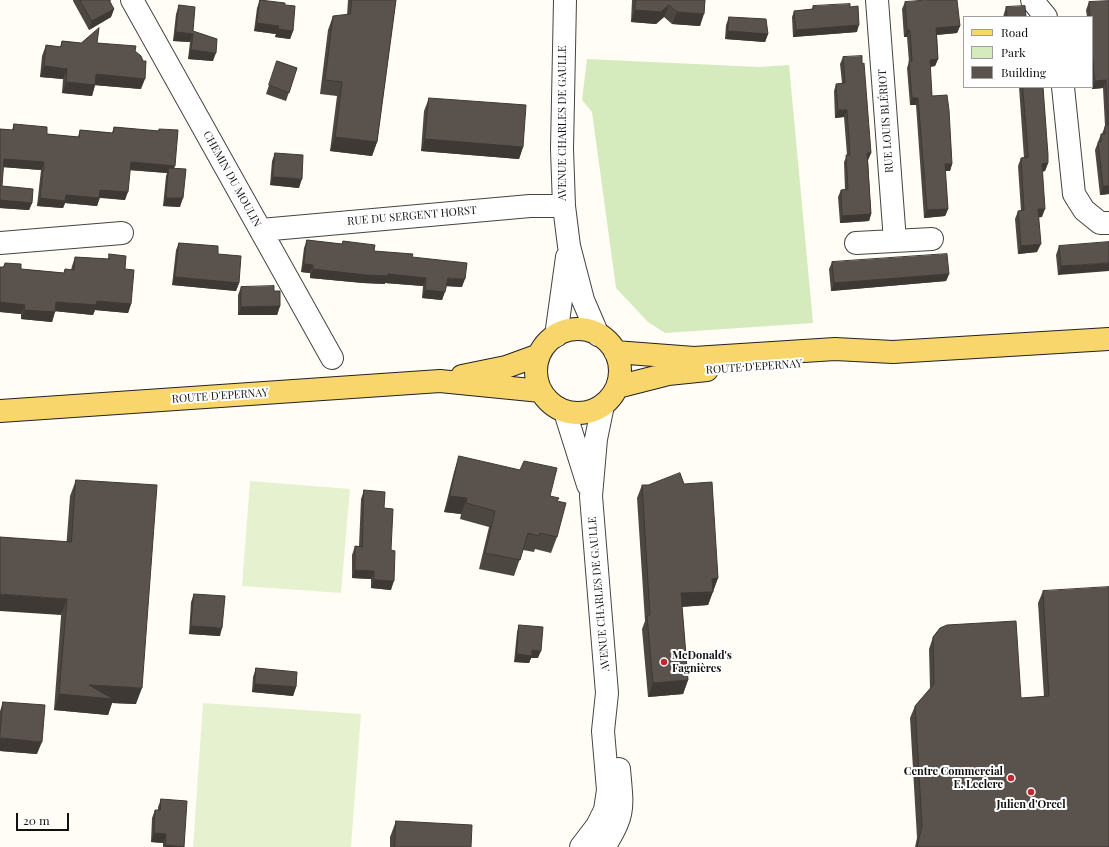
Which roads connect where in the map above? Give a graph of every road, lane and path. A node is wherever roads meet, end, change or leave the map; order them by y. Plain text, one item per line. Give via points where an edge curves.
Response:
1 (132, 0) edge
2 (565, 0) edge
3 (877, 0) edge
4 (1032, 0) edge
5 (1045, 16) edge
6 (1063, 88) edge
7 (564, 206) junction
8 (1109, 223) edge
9 (261, 230) junction
10 (122, 233) dead end
11 (932, 239) dead end
12 (895, 241) junction
13 (0, 243) edge
14 (856, 243) dead end
15 (568, 246) junction
16 (598, 335) junction
17 (556, 336) junction
18 (1109, 338) edge
19 (615, 352) junction
20 (893, 352) junction
21 (539, 355) junction
22 (332, 358) dead end
23 (440, 381) junction
24 (617, 387) junction
25 (541, 391) junction
26 (603, 405) junction
27 (0, 411) edge
28 (565, 412) junction
29 (591, 496) junction
30 (607, 693) junction
31 (582, 847) edge
32 (604, 847) edge

1 - 9 street, CHEMIN DU MOULIN
2 - 7 street, AVENUE CHARLES DE GAULLE via 562,149
3 - 12 street, RUE LOUIS BLÉRIOT
4 - 5 street
6 - 8 street via 1074,194 1084,210 1100,223
7 - 9 street, RUE DU SERGENT HORST via 530,206
7 - 15 street, AVENUE CHARLES DE GAULLE
9 - 22 street, CHEMIN DU MOULIN
10 - 13 street
11 - 12 street
12 - 14 street
15 - 16 street, AVENUE CHARLES DE GAULLE via 583,300
15 - 17 street, AVENUE CHARLES DE GAULLE
16 - 17 main road via 587,330 575,330
16 - 19 main road via 608,342
17 - 21 main road
18 - 20 main road, ROUTE D'EPERNAY
19 - 20 main road, ROUTE D'EPERNAY via 694,358 834,349
19 - 24 main road via 620,376
20 - 24 main road, ROUTE D'EPERNAY via 850,360 668,374
21 - 23 main road, ROUTE D'EPERNAY via 506,367
21 - 25 main road via 536,367
23 - 25 main road, ROUTE D'EPERNAY
23 - 27 main road, ROUTE D'EPERNAY
24 - 26 main road
25 - 28 main road via 548,401
26 - 28 main road via 579,414
26 - 29 street, AVENUE CHARLES DE GAULLE via 596,439
28 - 29 street, AVENUE CHARLES DE GAULLE
29 - 30 street, AVENUE CHARLES DE GAULLE
30 - 31 street, AVENUE CHARLES DE GAULLE via 603,731 608,790 605,810
30 - 32 street, AVENUE CHARLES DE GAULLE via 616,729 622,805 620,820

